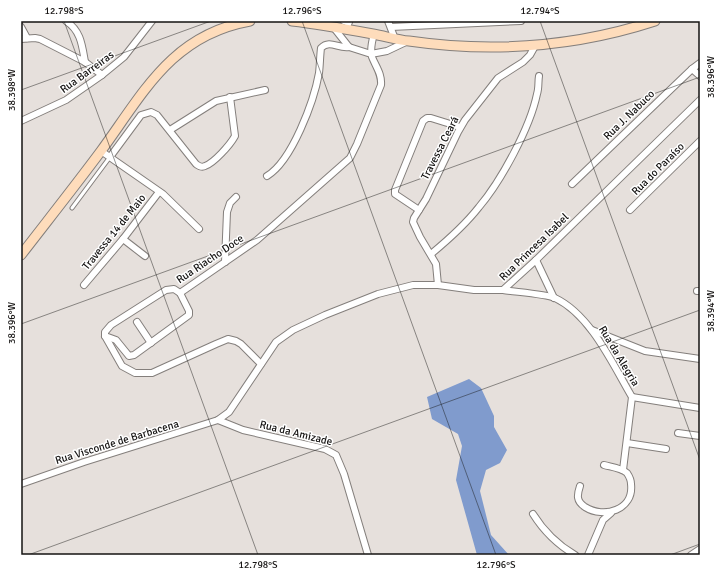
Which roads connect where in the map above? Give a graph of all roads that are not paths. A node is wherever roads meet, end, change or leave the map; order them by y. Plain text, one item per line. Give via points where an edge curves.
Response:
1 (66, 21) edge
2 (152, 21) edge
3 (250, 21) edge
4 (292, 21) edge
5 (520, 21) edge
6 (655, 21) edge
7 (74, 23) edge
8 (347, 23) edge
9 (389, 24) edge
10 (21, 27) edge
11 (334, 28) junction
12 (374, 34) junction
13 (24, 38) edge
14 (395, 39) junction
15 (408, 41) junction
16 (535, 46) junction
17 (349, 47) junction
18 (372, 54) junction
19 (85, 62) junction
20 (700, 63) edge
21 (692, 69) junction
22 (102, 75) junction
23 (539, 76) dead end
24 (700, 76) edge
25 (265, 90) dead end
26 (230, 97) junction
27 (700, 100) edge
28 (21, 121) edge
29 (460, 127) junction
30 (170, 130) junction
31 (700, 141) edge
32 (101, 151) junction
33 (110, 157) junction
34 (267, 176) dead end
35 (572, 184) dead end
36 (159, 192) junction
37 (236, 197) dead end
38 (72, 208) dead end
39 (419, 210) junction
40 (630, 210) dead end
41 (199, 229) dead end
42 (123, 239) junction
43 (431, 254) junction
44 (21, 255) edge
45 (145, 256) dead end
46 (536, 260) junction
47 (225, 262) junction
48 (84, 285) dead end
49 (438, 285) junction
50 (503, 290) junction
51 (180, 293) junction
52 (554, 298) junction
53 (137, 322) dead end
54 (592, 330) junction
55 (105, 336) junction
56 (151, 343) junction
57 (700, 359) edge
58 (261, 364) junction
59 (632, 397) junction
60 (700, 408) edge
61 (218, 420) junction
62 (678, 433) dead end
63 (700, 436) edge
64 (627, 443) junction
65 (666, 449) dead end
66 (604, 465) dead end
67 (622, 470) junction
68 (21, 484) edge
69 (580, 486) dead end
70 (612, 512) junction
71 (533, 514) dead end
72 (700, 549) edge
73 (368, 555) edge
74 (575, 555) edge
75 (588, 555) edge
76 (691, 555) edge

1 - 7 street
2 - 22 street, Rua Barreiras via 124,57
3 - 32 main road via 207,34 166,64
4 - 11 main road
5 - 9 street
6 - 16 main road via 595,37
7 - 19 street
8 - 11 main road
8 - 12 main road
9 - 14 street
10 - 13 street
11 - 17 street
12 - 14 main road
12 - 18 street, Rua Riacho Doce
13 - 19 street via 40,39
14 - 15 main road
15 - 16 main road via 463,47
15 - 18 street via 387,52
16 - 29 street, Travessa Ceará via 523,62 498,78
17 - 18 street
17 - 34 street via 341,48 326,44 321,48 316,86 301,129 284,159 275,171
18 - 47 street, Rua Riacho Doce via 381,75 381,85 352,154 257,240
19 - 22 street
20 - 21 street, Rua J. Nabuco
21 - 24 street
21 - 35 street, Rua J. Nabuco
22 - 28 street, Rua Barreiras via 66,100
23 - 43 street via 533,109 501,175 480,207 457,232
25 - 26 street
26 - 30 street via 210,104
26 - 30 street via 235,136 222,153 206,166 196,164
27 - 46 street, Rua Princesa Isabel
29 - 39 street, Travessa Ceará
29 - 39 street via 431,118 422,121 395,190 395,194
30 - 33 street via 153,112 146,112 141,115
31 - 40 street, Rua do Paraíso
32 - 33 street, Travessa 14 de Maio
32 - 44 main road
33 - 36 street, Travessa 14 de Maio
33 - 38 lane
36 - 41 street, Travessa 14 de Maio
36 - 42 street, Travessa 14 de Maio
37 - 47 street via 230,203 227,212
39 - 43 street, Travessa Ceará via 413,222
42 - 45 street
42 - 48 street, Travessa 14 de Maio
43 - 49 street, Travessa Ceará via 438,271
46 - 50 street, Rua Princesa Isabel
46 - 52 street
47 - 51 street, Rua Riacho Doce
49 - 50 street, Rua Princesa Isabel via 474,290
49 - 58 street, Rua Princesa Isabel via 405,286 325,315 284,335
50 - 52 street, Rua da Alegria
51 - 55 street, Rua Riacho Doce via 170,288 161,293 111,325
51 - 56 street via 189,315
52 - 54 street, Rua da Alegria via 567,306
53 - 56 street
54 - 57 street via 645,350
54 - 59 street, Rua da Alegria
55 - 56 street via 116,340 129,356
55 - 58 street via 122,366 135,372 152,373 228,339 241,344
58 - 61 street, Rua Princesa Isabel via 229,412
59 - 60 street, Rua da Alegria
59 - 64 street
61 - 68 street, Rua Visconde de Barbacena
61 - 73 street, Rua da Amizade via 243,430 325,449 336,454
62 - 63 street
64 - 65 street
64 - 67 street
66 - 67 street
67 - 70 street via 630,479 631,490 625,504
69 - 70 street via 577,499 584,506 596,512
70 - 75 street via 603,520
71 - 74 street via 552,538
72 - 76 street

